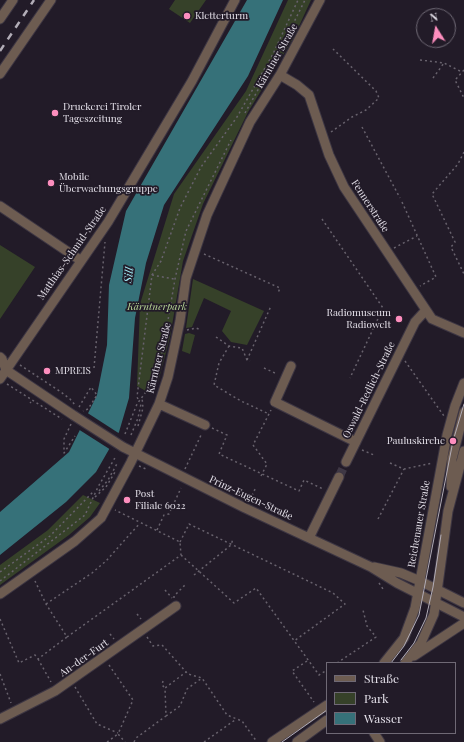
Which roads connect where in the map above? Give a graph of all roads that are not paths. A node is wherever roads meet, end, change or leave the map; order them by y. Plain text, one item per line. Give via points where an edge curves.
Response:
1 (13, 0) edge
2 (51, 0) edge
3 (235, 0) edge
4 (320, 0) edge
5 (0, 19) edge
6 (0, 74) edge
7 (280, 76) junction
8 (0, 206) edge
9 (80, 260) junction
10 (426, 310) junction
11 (464, 333) edge
12 (0, 358) edge
13 (291, 366) dead end
14 (3, 371) edge
15 (3, 381) edge
16 (464, 384) edge
17 (159, 404) junction
18 (464, 412) edge
19 (205, 425) road end
20 (355, 444) junction
21 (464, 450) edge
22 (135, 454) junction
23 (346, 462) tunnel mouth
24 (451, 466) junction
25 (339, 477) tunnel mouth
26 (460, 481) edge
27 (436, 496) junction
28 (451, 498) junction
29 (309, 538) junction
30 (371, 567) junction
31 (420, 581) junction
32 (438, 589) junction
33 (0, 594) edge
34 (418, 595) junction
35 (174, 600) road end
36 (436, 603) junction
37 (464, 603) edge
38 (464, 617) edge
39 (464, 623) edge
40 (408, 661) edge
41 (385, 662) edge
42 (326, 706) edge
43 (0, 719) edge
44 (326, 721) edge
45 (272, 742) edge
46 (297, 742) edge

1 - 5 street
2 - 6 street
3 - 9 street, Matthias-Schmid-Straße via 192,81 137,175 108,222
4 - 7 street, Kärntner Straße
7 - 10 street, Fennerstraße via 309,95 329,156 344,187
7 - 17 street, Kärntner Straße via 250,122 200,232 186,278 180,321
8 - 9 street
9 - 14 street, Matthias-Schmid-Straße
10 - 11 street, Fennerstraße via 432,319
10 - 20 street, Oswald-Redlich-Straße via 415,322
12 - 14 street
13 - 20 street via 275,402
14 - 15 street, Matthias-Schmid-Straße
14 - 22 street, Prinz-Eugen-Straße, bridge via 72,421
16 - 27 street, Reichenauer Straße via 449,426
17 - 19 street
17 - 22 street, Kärntner Straße
18 - 24 street
20 - 23 street, Oswald-Redlich-Straße
21 - 26 street
22 - 29 street, Prinz-Eugen-Straße
22 - 33 street, Kärntner Straße via 101,518 75,541
24 - 27 street
24 - 28 street
25 - 29 street
26 - 28 street
27 - 31 street, Reichenauer Straße
28 - 32 street
29 - 30 street, Prinz-Eugen-Straße
30 - 31 street, Prinz-Eugen-Straße via 401,573
30 - 34 street, Prinz-Eugen-Straße
31 - 32 street, Prinz-Eugen-Straße
31 - 34 street, Reichenauer Straße
32 - 36 street
32 - 37 street, Prinz-Eugen-Straße
34 - 36 street, Prinz-Eugen-Straße
34 - 41 street, Reichenauer Straße via 407,632 396,651
35 - 43 street, An-der-Furt via 56,691
36 - 38 street, Prinz-Eugen-Straße
36 - 40 street via 428,630
39 - 40 street
42 - 45 street
44 - 46 street

